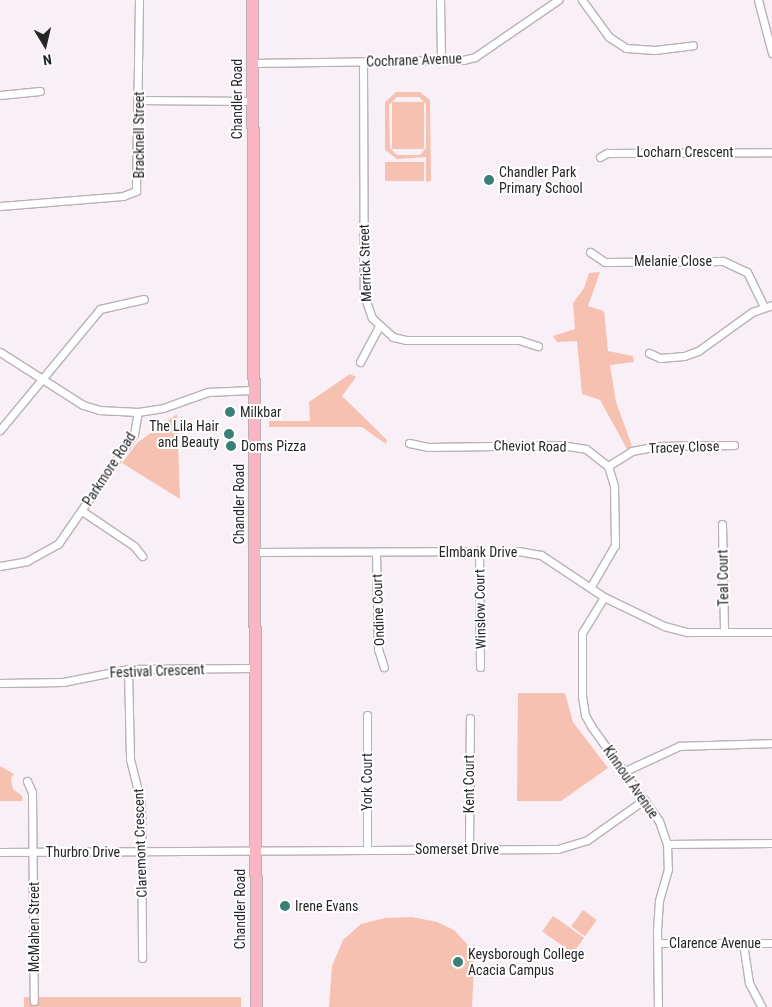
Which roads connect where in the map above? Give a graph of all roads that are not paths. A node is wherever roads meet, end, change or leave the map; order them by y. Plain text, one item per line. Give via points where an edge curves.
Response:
1 (139, 0) edge
2 (252, 0) edge
3 (440, 0) edge
4 (558, 0) edge
5 (582, 0) edge
6 (758, 0) edge
7 (692, 45) dead end
8 (772, 53) edge
9 (441, 60) junction
10 (363, 62) junction
11 (252, 63) junction
12 (40, 90) dead end
13 (0, 95) edge
14 (139, 100) junction
15 (252, 101) junction
16 (772, 152) edge
17 (600, 157) dead end
18 (0, 206) edge
19 (590, 252) dead end
20 (144, 299) dead end
21 (772, 305) edge
22 (764, 307) junction
23 (379, 327) junction
24 (538, 346) dead end
25 (0, 352) edge
26 (649, 353) dead end
27 (360, 362) dead end
28 (42, 378) junction
29 (252, 390) junction
30 (138, 412) junction
31 (0, 430) edge
32 (409, 443) dead end
33 (734, 445) dead end
34 (608, 466) junction
35 (82, 511) junction
36 (722, 524) dead end
37 (479, 550) junction
38 (254, 552) junction
39 (376, 553) junction
40 (142, 556) dead end
41 (0, 566) edge
42 (591, 586) junction
43 (604, 597) junction
44 (724, 632) junction
45 (772, 632) edge
46 (384, 667) dead end
47 (480, 667) dead end
48 (254, 668) junction
49 (128, 669) junction
50 (0, 682) edge
51 (367, 715) dead end
52 (470, 718) dead end
53 (772, 743) edge
54 (625, 771) junction
55 (27, 781) dead end
56 (644, 800) junction
57 (667, 844) junction
58 (772, 844) edge
59 (469, 849) junction
60 (255, 850) junction
61 (367, 850) junction
62 (0, 852) edge
63 (33, 852) junction
64 (142, 852) junction
65 (772, 942) edge
66 (658, 943) junction
67 (743, 943) junction
68 (142, 958) dead end
69 (34, 1001) dead end
70 (256, 1007) edge
71 (658, 1007) edge
72 (762, 1007) edge

1 - 14 street, Bracknell Street
2 - 11 main road, Chandler Road
3 - 9 street
4 - 9 street, Cochrane Avenue via 474,57
5 - 7 street via 609,37 626,48 655,50
6 - 8 street
9 - 10 street, Cochrane Avenue
10 - 11 street, Cochrane Avenue
10 - 23 street, Merrick Street via 364,295 372,318
11 - 15 main road, Chandler Road
12 - 13 street
14 - 15 street
14 - 18 street, Bracknell Street via 136,191 123,196
15 - 29 main road, Chandler Road
16 - 17 street, Locharn Crescent via 608,152
19 - 22 street, Melanie Close via 605,262 723,261 747,272
20 - 28 street via 100,310
21 - 22 street
22 - 26 street via 684,356 660,358
23 - 24 street via 393,337 406,340 519,340
23 - 27 street
25 - 28 street
28 - 30 street via 83,404 99,410
28 - 31 street
29 - 30 street via 208,392 163,408
29 - 38 main road, Chandler Road
30 - 35 street, Parkmore Road via 134,434
32 - 34 street, Cheviot Road via 428,447 561,445 586,449
33 - 34 street, Tracey Close via 658,446 632,450
34 - 42 street via 614,486 615,545
35 - 40 street via 134,546
35 - 41 street, Parkmore Road via 50,550 27,561
36 - 44 street, Teal Court
37 - 39 street, Elmbank Drive
37 - 42 street, Elmbank Drive via 518,550 541,555
37 - 47 street, Winslow Court
38 - 39 street, Elmbank Drive
38 - 48 main road, Chandler Road
39 - 46 street, Ondine Court via 378,649
42 - 43 street, Elmbank Drive
43 - 44 street, Elmbank Drive via 664,626 687,632
43 - 54 street, Kinnoul Avenue via 582,633 582,696 591,726
44 - 45 street, Elmbank Drive
48 - 49 street, Festival Crescent
48 - 60 main road, Chandler Road
49 - 50 street, Festival Crescent via 63,682
49 - 64 street, Claremont Crescent via 130,758 141,803
51 - 61 street, York Court
52 - 59 street, Kent Court
53 - 54 street via 679,746
54 - 56 street, Kinnoul Avenue
55 - 63 street, McMahen Street via 32,792
56 - 57 street, Kinnoul Avenue via 659,821
56 - 59 street, Somerset Drive via 587,840 565,847
57 - 58 street
57 - 66 street, Kinnoul Avenue via 668,869 660,901
59 - 61 street, Somerset Drive
60 - 61 street, Somerset Drive
60 - 64 street, Thurbro Drive
60 - 70 main road, Chandler Road
62 - 63 street, Thurbro Drive
63 - 64 street, Thurbro Drive
63 - 69 street, McMahen Street
64 - 68 street, Claremont Crescent
65 - 67 street, Clarence Avenue
66 - 67 street, Clarence Avenue
66 - 71 street, Kinnoul Avenue
67 - 72 street via 749,983

